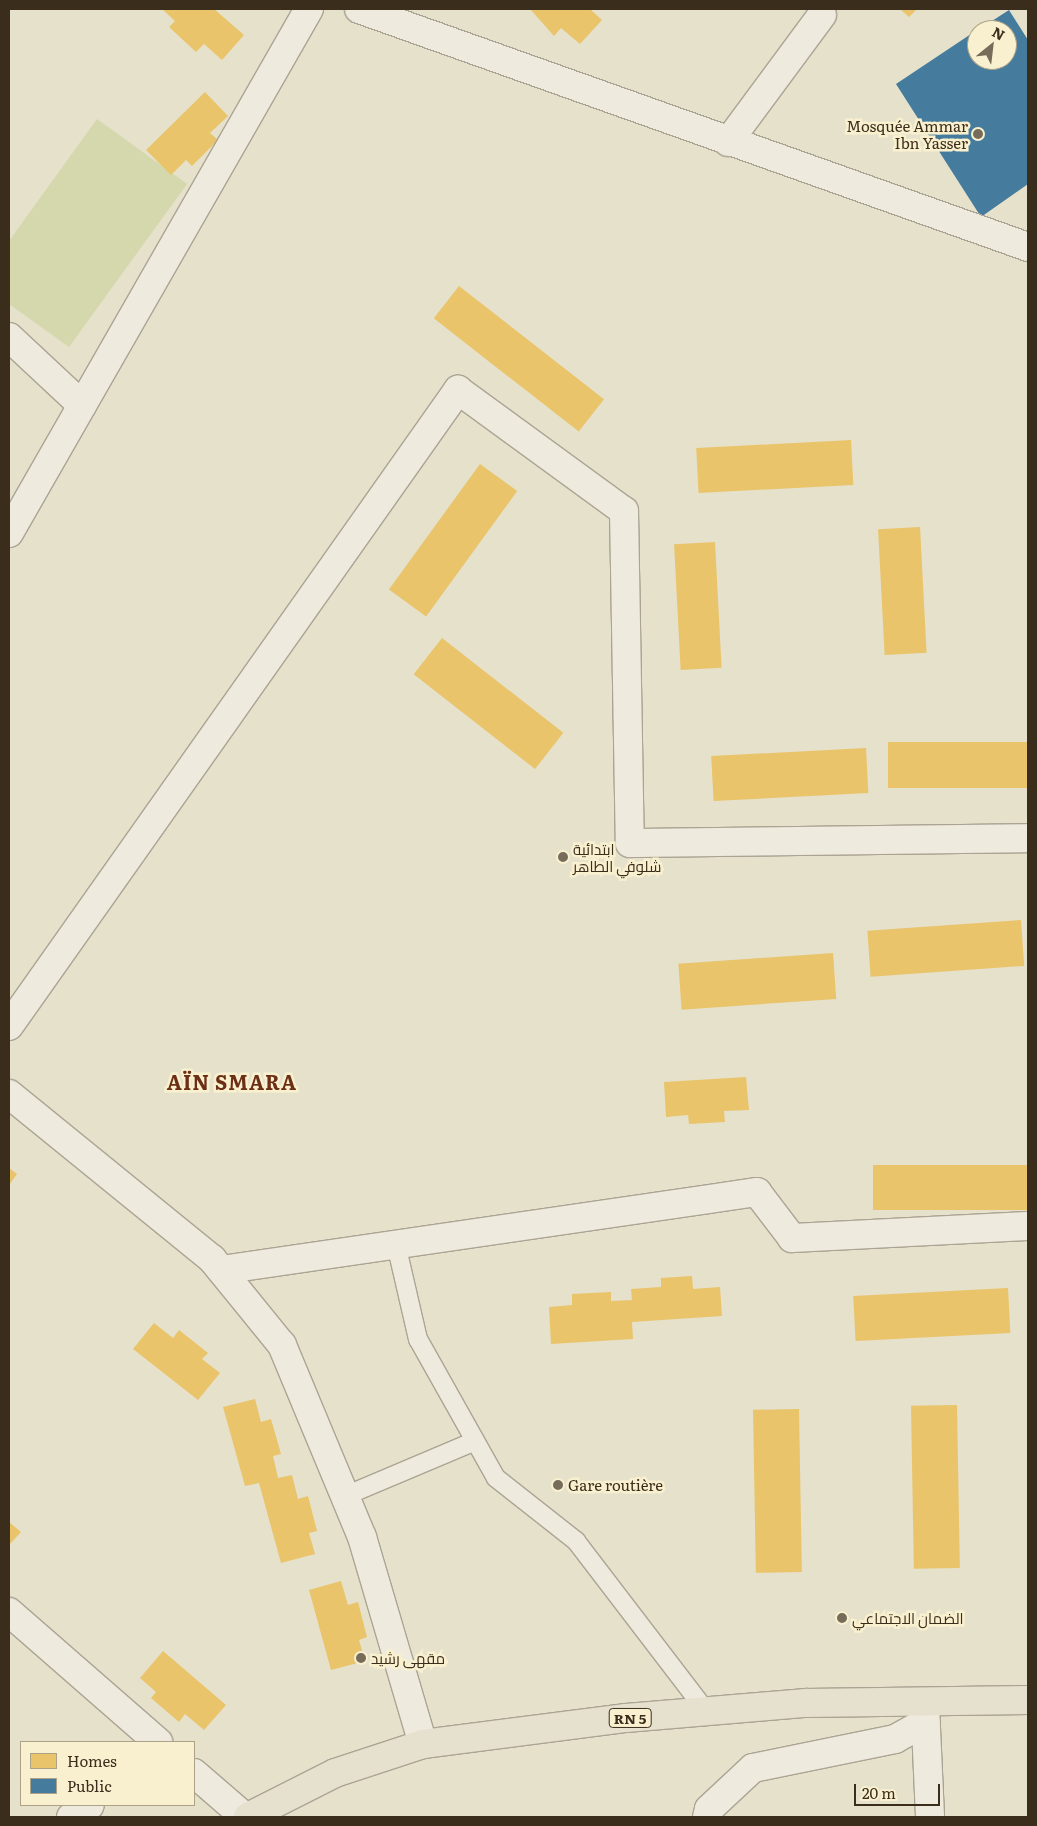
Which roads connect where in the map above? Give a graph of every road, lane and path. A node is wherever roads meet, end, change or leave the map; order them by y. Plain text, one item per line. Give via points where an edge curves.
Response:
1 (309, 9) edge
2 (359, 9) edge
3 (822, 15) dead end
4 (728, 142) junction
5 (1028, 247) edge
6 (9, 337) edge
7 (82, 405) junction
8 (9, 533) edge
9 (1028, 838) edge
10 (9, 1026) edge
11 (9, 1094) edge
12 (1028, 1226) edge
13 (396, 1244) junction
14 (221, 1270) junction
15 (475, 1441) junction
16 (345, 1496) junction
17 (9, 1612) edge
18 (1028, 1700) edge
19 (926, 1710) junction
20 (706, 1711) junction
21 (157, 1741) edge
22 (423, 1744) junction
23 (195, 1774) edge
24 (88, 1806) edge
25 (71, 1817) edge
26 (247, 1817) edge
27 (707, 1817) edge
28 (930, 1817) edge

1 - 7 street
2 - 4 street
3 - 4 street
4 - 5 street
6 - 7 street
7 - 8 street
9 - 10 street via 630,843 624,511 458,390
11 - 14 street
12 - 13 street via 792,1238 757,1192
13 - 14 street
13 - 15 lane via 418,1339
14 - 16 street via 282,1345
15 - 16 lane
15 - 20 lane via 496,1478 576,1541
16 - 22 street via 362,1537
17 - 21 street
18 - 19 main road, RN 5
19 - 20 main road, RN 5
19 - 27 street via 895,1739 753,1768 709,1809
19 - 28 street
20 - 22 main road, RN 5
22 - 26 main road, RN 5 via 335,1774
23 - 26 street
24 - 25 street

